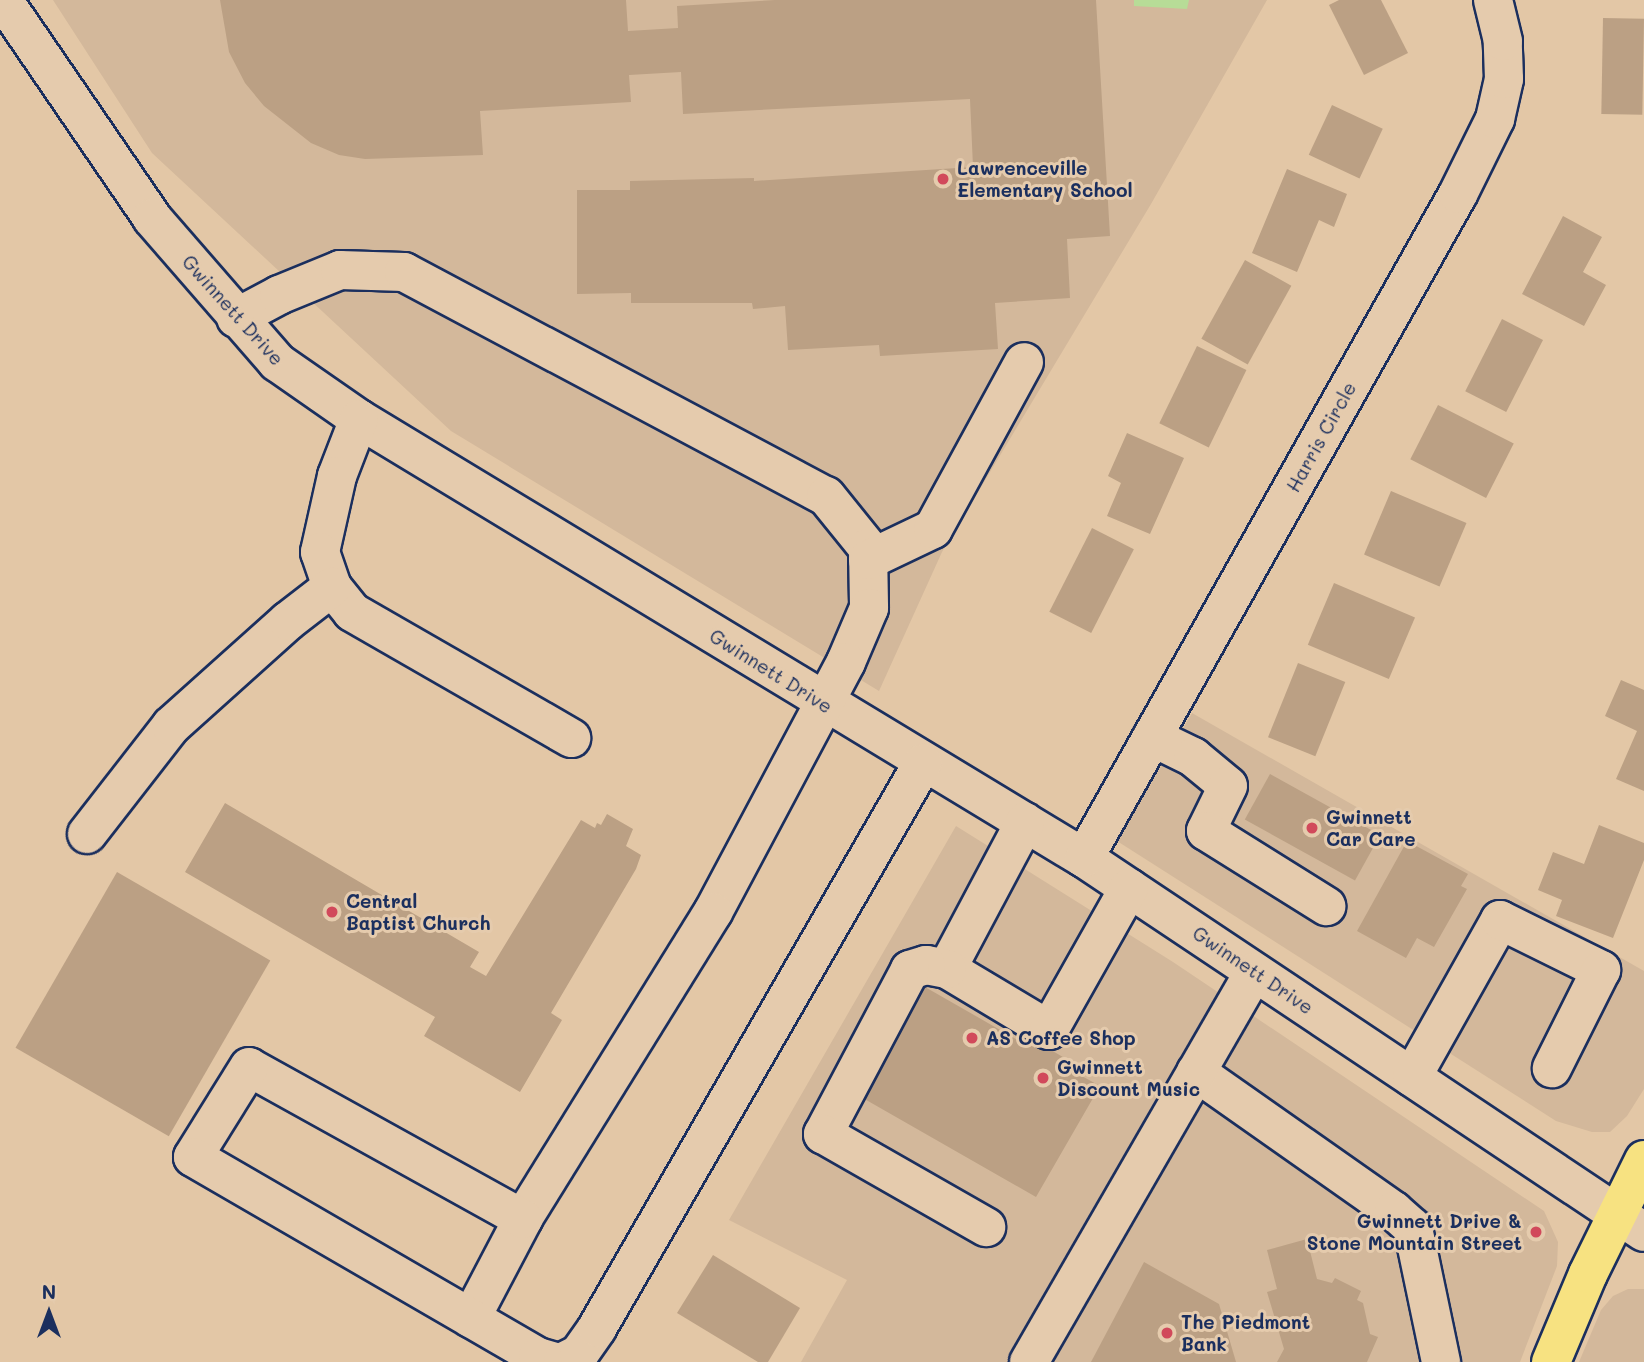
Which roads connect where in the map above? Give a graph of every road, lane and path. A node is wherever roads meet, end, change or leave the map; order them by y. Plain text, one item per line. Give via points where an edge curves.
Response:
1 (3, 0) edge
2 (1493, 0) edge
3 (236, 318) junction
4 (1024, 362) dead end
5 (359, 419) junction
6 (868, 560) junction
7 (332, 587) junction
8 (824, 704) junction
9 (1152, 737) junction
10 (571, 738) dead end
11 (923, 764) junction
12 (1025, 822) junction
13 (87, 834) dead end
14 (1084, 858) junction
15 (1129, 888) junction
16 (1326, 906) dead end
17 (947, 968) junction
18 (1254, 972) junction
19 (1552, 1068) dead end
20 (1196, 1072) junction
21 (1412, 1077) junction
22 (1644, 1160) edge
23 (523, 1219) junction
24 (1631, 1222) edge
25 (986, 1227) dead end
26 (471, 1318) junction
27 (555, 1362) edge
28 (563, 1362) edge
29 (1030, 1362) edge
30 (1441, 1362) edge
31 (1551, 1362) edge

1 - 3 street, Gwinnett Drive via 152,218
2 - 9 street, Harris Circle via 1503,41 1504,79 1495,120 1458,194
3 - 5 street, Gwinnett Drive via 277,362
3 - 6 street via 340,270 404,272 825,496 868,548
4 - 6 street via 933,530
5 - 7 street via 337,476 320,552
5 - 8 street, Gwinnett Drive
6 - 8 street via 869,608
7 - 10 street via 352,612
7 - 13 street via 171,726
8 - 11 street, Gwinnett Drive
8 - 23 street via 713,912
9 - 14 street, Harris Circle
9 - 16 street via 1193,757 1228,786 1206,831
11 - 12 street, Gwinnett Drive
11 - 28 street via 597,1328 579,1354
12 - 14 street, Gwinnett Drive
12 - 17 street
14 - 15 street, Gwinnett Drive
15 - 17 street via 1049,1030
15 - 18 street, Gwinnett Drive
17 - 25 street via 926,965 910,970 824,1134
18 - 20 street
18 - 21 street, Gwinnett Drive
19 - 21 street via 1601,970 1500,919
20 - 29 street
20 - 30 street via 1413,1228
21 - 24 street, Gwinnett Drive
22 - 24 main road
23 - 26 street
23 - 26 street via 249,1067 193,1157
24 - 31 main road
26 - 27 street

